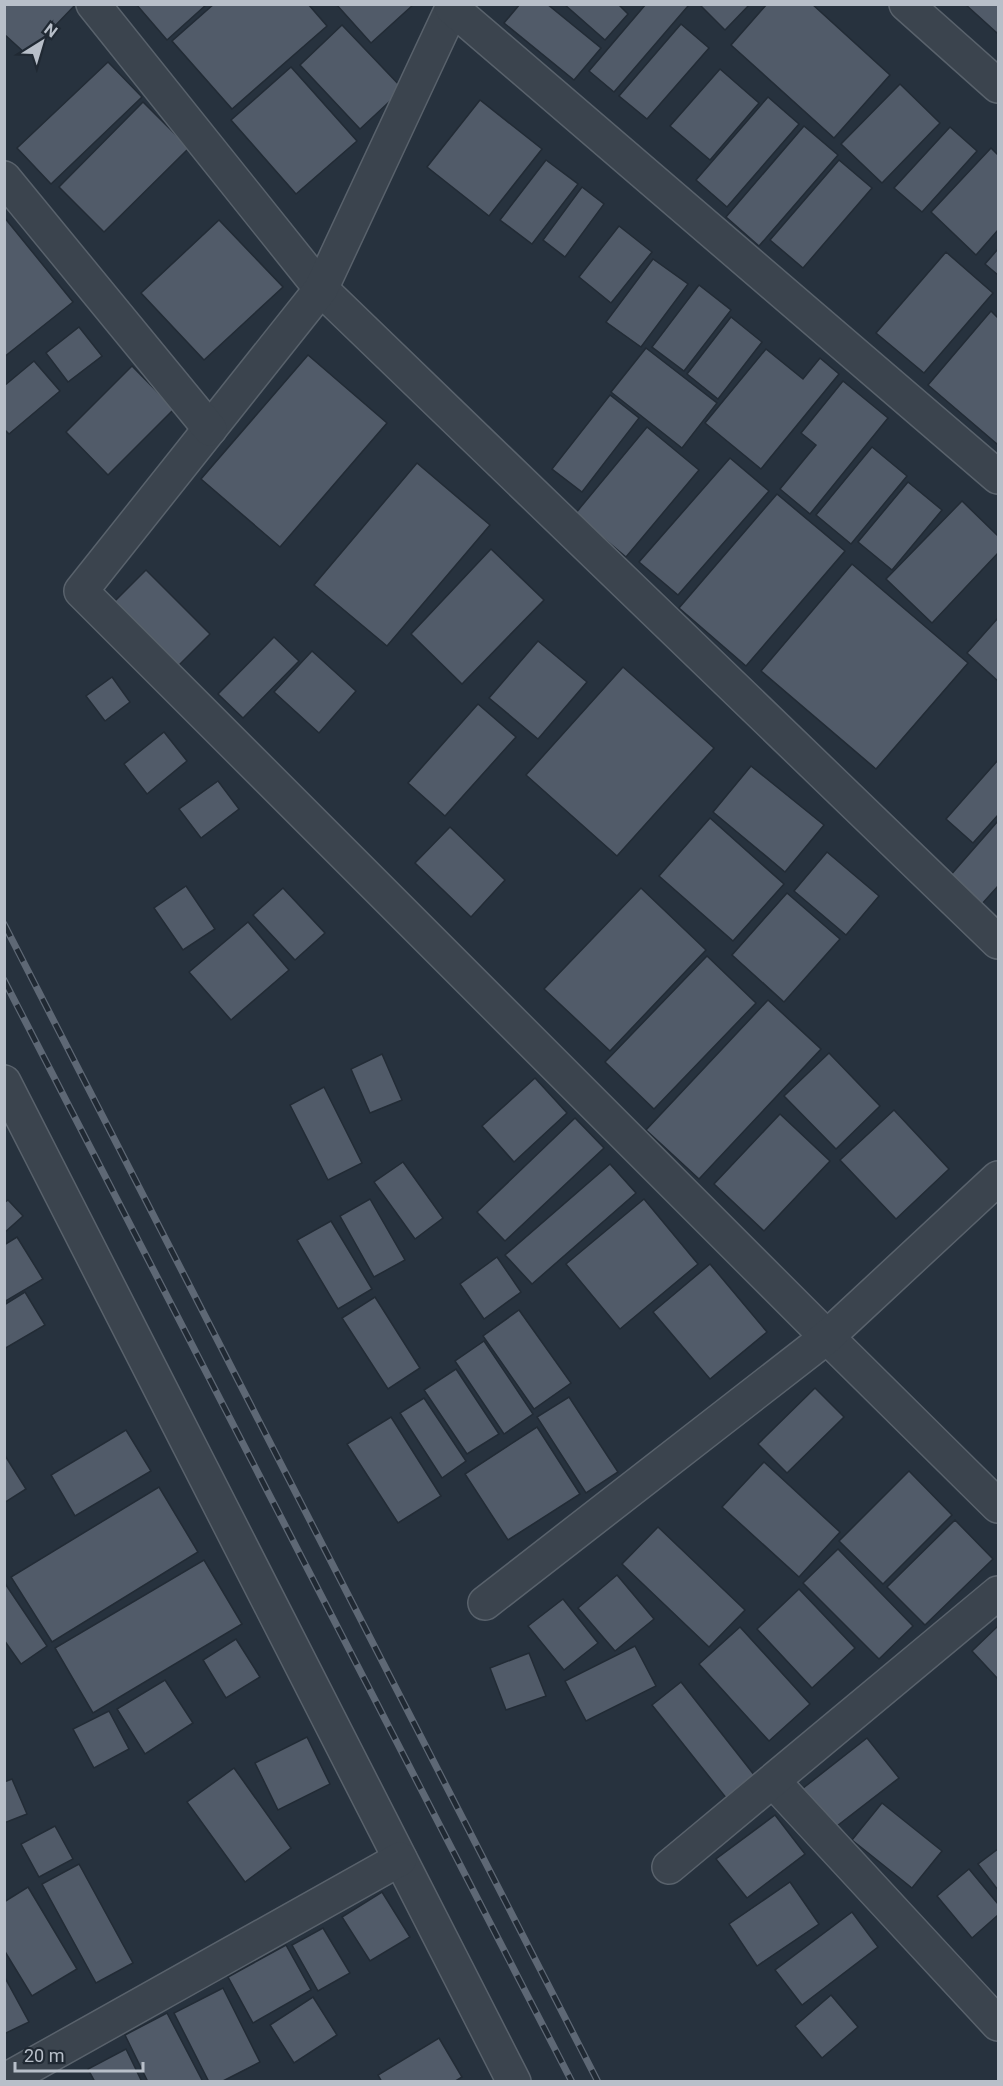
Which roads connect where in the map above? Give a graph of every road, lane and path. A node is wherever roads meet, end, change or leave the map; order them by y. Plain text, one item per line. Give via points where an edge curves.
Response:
1 (93, 4) edge
2 (906, 4) edge
3 (453, 6) edge
4 (999, 86) edge
5 (4, 178) edge
6 (321, 289) junction
7 (210, 429) junction
8 (999, 477) edge
9 (999, 942) edge
10 (4, 1082) edge
11 (999, 1178) edge
12 (827, 1337) junction
13 (999, 1506) edge
14 (999, 1593) edge
15 (485, 1603) dead end
16 (773, 1781) junction
17 (400, 1859) junction
18 (669, 1867) dead end
19 (999, 2024) edge
20 (4, 2081) edge
21 (514, 2082) edge

1 - 6 street
2 - 4 street
3 - 6 street
3 - 8 street
5 - 7 street
6 - 7 street
6 - 9 street
7 - 12 street via 81,591
10 - 17 street
11 - 12 street
12 - 13 street
12 - 15 street
14 - 16 street
16 - 18 street
16 - 19 street
17 - 20 street
17 - 21 street

